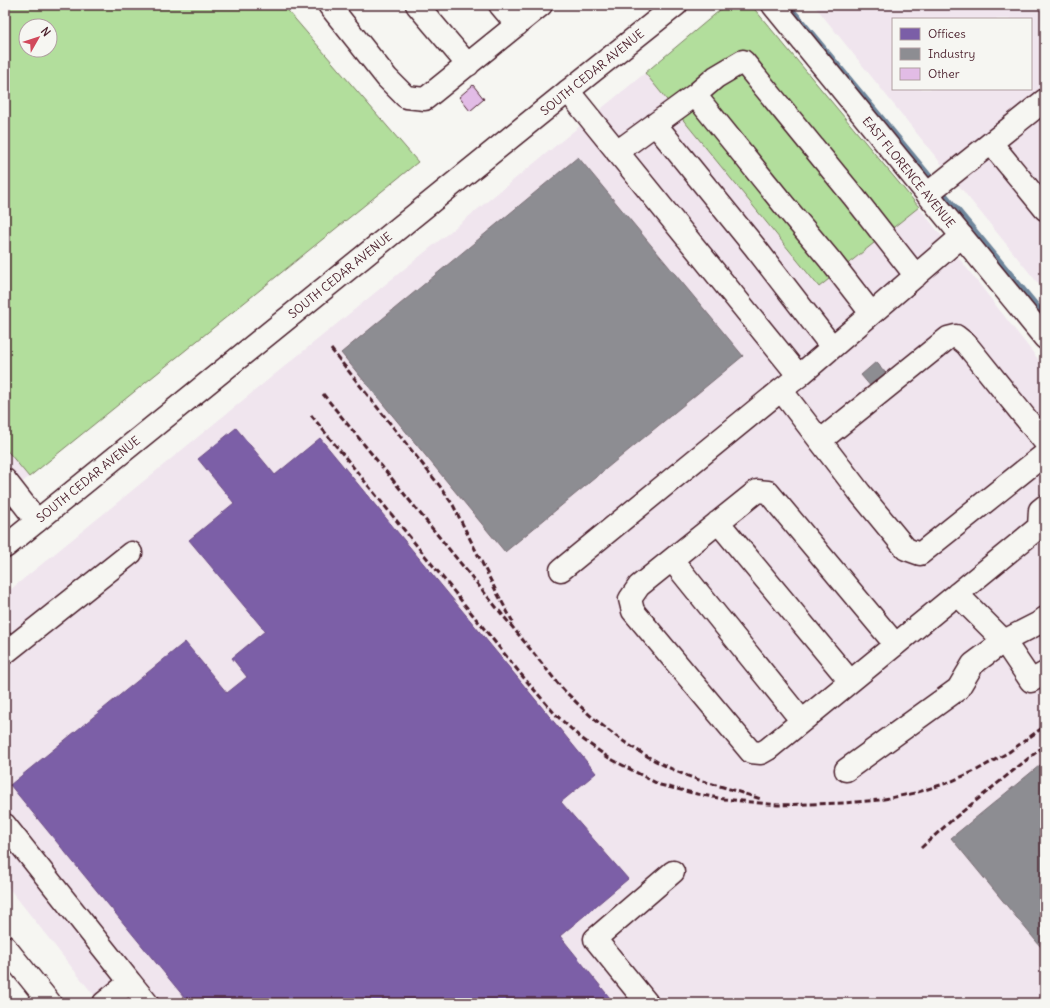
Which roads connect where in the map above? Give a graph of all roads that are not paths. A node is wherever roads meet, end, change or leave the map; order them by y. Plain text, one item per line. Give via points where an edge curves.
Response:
1 (329, 5) edge
2 (417, 5) edge
3 (500, 5) edge
4 (541, 5) edge
5 (676, 5) edge
6 (773, 5) edge
7 (517, 25) junction
8 (468, 65) junction
9 (568, 91) junction
10 (695, 95) junction
11 (1044, 102) edge
12 (655, 124) junction
13 (991, 143) junction
14 (618, 152) junction
15 (928, 194) junction
16 (1045, 209) edge
17 (962, 236) junction
18 (916, 276) junction
19 (871, 313) junction
20 (1045, 338) edge
21 (832, 347) junction
22 (799, 376) junction
23 (781, 390) junction
24 (820, 441) junction
25 (1045, 442) edge
26 (1045, 454) edge
27 (5, 480) edge
28 (1045, 506) edge
29 (37, 521) junction
30 (718, 522) junction
31 (1042, 527) edge
32 (5, 547) edge
33 (131, 553) dead end
34 (672, 560) junction
35 (561, 570) dead end
36 (957, 594) junction
37 (1045, 618) edge
38 (1004, 641) junction
39 (896, 644) junction
40 (5, 653) edge
41 (1045, 674) edge
42 (850, 681) junction
43 (802, 721) junction
44 (846, 770) dead end
45 (5, 825) edge
46 (672, 872) dead end
47 (5, 947) edge
48 (130, 982) junction
49 (50, 1003) edge
50 (104, 1003) edge
51 (147, 1003) edge
52 (647, 1003) edge

1 - 8 main road via 406,98 425,99
2 - 8 main road
3 - 7 main road
4 - 7 main road
5 - 9 main road, SOUTH CEDAR AVENUE
6 - 15 main road, EAST FLORENCE AVENUE
7 - 8 main road
9 - 14 main road
9 - 29 main road, SOUTH CEDAR AVENUE
10 - 12 main road
10 - 18 main road via 716,77 744,61
10 - 19 main road
11 - 13 main road
12 - 14 main road
12 - 21 main road
13 - 15 main road
13 - 16 main road
14 - 22 main road
15 - 17 main road, EAST FLORENCE AVENUE
17 - 18 main road
17 - 20 main road, EAST FLORENCE AVENUE
18 - 19 main road
19 - 21 main road
21 - 22 main road
22 - 23 main road
23 - 24 main road
23 - 35 main road
24 - 25 main road via 948,338 956,336 966,344
24 - 26 main road via 906,549 920,554
27 - 29 main road
28 - 31 main road via 1040,510
29 - 32 main road, SOUTH CEDAR AVENUE
30 - 34 main road
30 - 39 main road via 757,491 768,492
30 - 42 main road
31 - 36 main road
33 - 40 main road
34 - 43 main road
34 - 43 main road via 639,586 630,598 633,611 751,752 761,753 768,749
36 - 38 main road
36 - 39 main road
37 - 38 main road
38 - 41 main road via 1031,681
38 - 44 main road via 973,664 958,689
39 - 42 main road
42 - 43 main road
45 - 48 main road
46 - 52 main road via 595,939
47 - 49 main road
48 - 50 main road
48 - 51 main road

